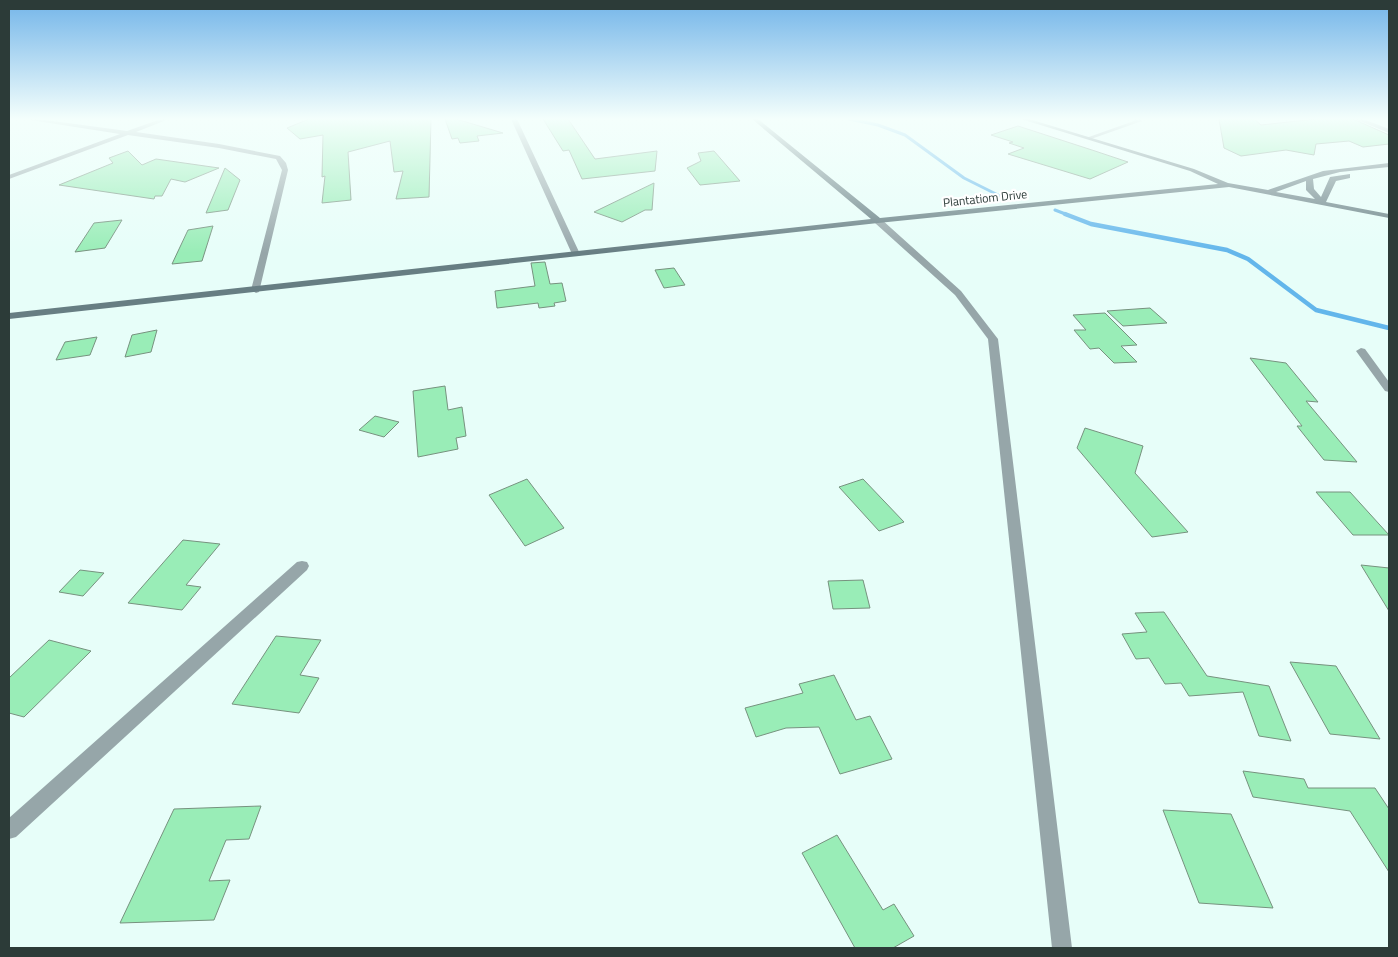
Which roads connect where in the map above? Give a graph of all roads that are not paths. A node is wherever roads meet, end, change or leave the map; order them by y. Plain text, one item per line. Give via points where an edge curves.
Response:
1 (44, 164) edge
2 (283, 164) edge
3 (535, 164) edge
4 (809, 164) edge
5 (1172, 164) edge
6 (1386, 166) edge
7 (9, 177) edge
8 (1309, 178) junction
9 (1230, 186) junction
10 (1265, 193) junction
11 (1322, 202) junction
12 (1389, 216) edge
13 (878, 221) junction
14 (576, 254) junction
15 (256, 290) junction
16 (9, 316) edge
17 (1361, 351) dead end
18 (1389, 389) edge
19 (302, 566) dead end
20 (9, 830) edge
21 (1062, 948) edge

1 - 7 street
2 - 15 street via 285,170
3 - 14 street
4 - 13 street
5 - 9 street
6 - 8 street, Plantatiom Drive via 1352,168
6 - 11 street, Plantatiom Drive via 1333,180
8 - 10 street, Plantatiom Drive
8 - 11 street via 1310,190
9 - 10 street, Plantatiom Drive
9 - 13 street, Plantatiom Drive
10 - 11 street
11 - 12 street
13 - 14 street, Plantatiom Drive
13 - 21 street via 958,293 993,339
14 - 15 street, Plantatiom Drive
15 - 16 street, Plantatiom Drive
17 - 18 street
19 - 20 street

